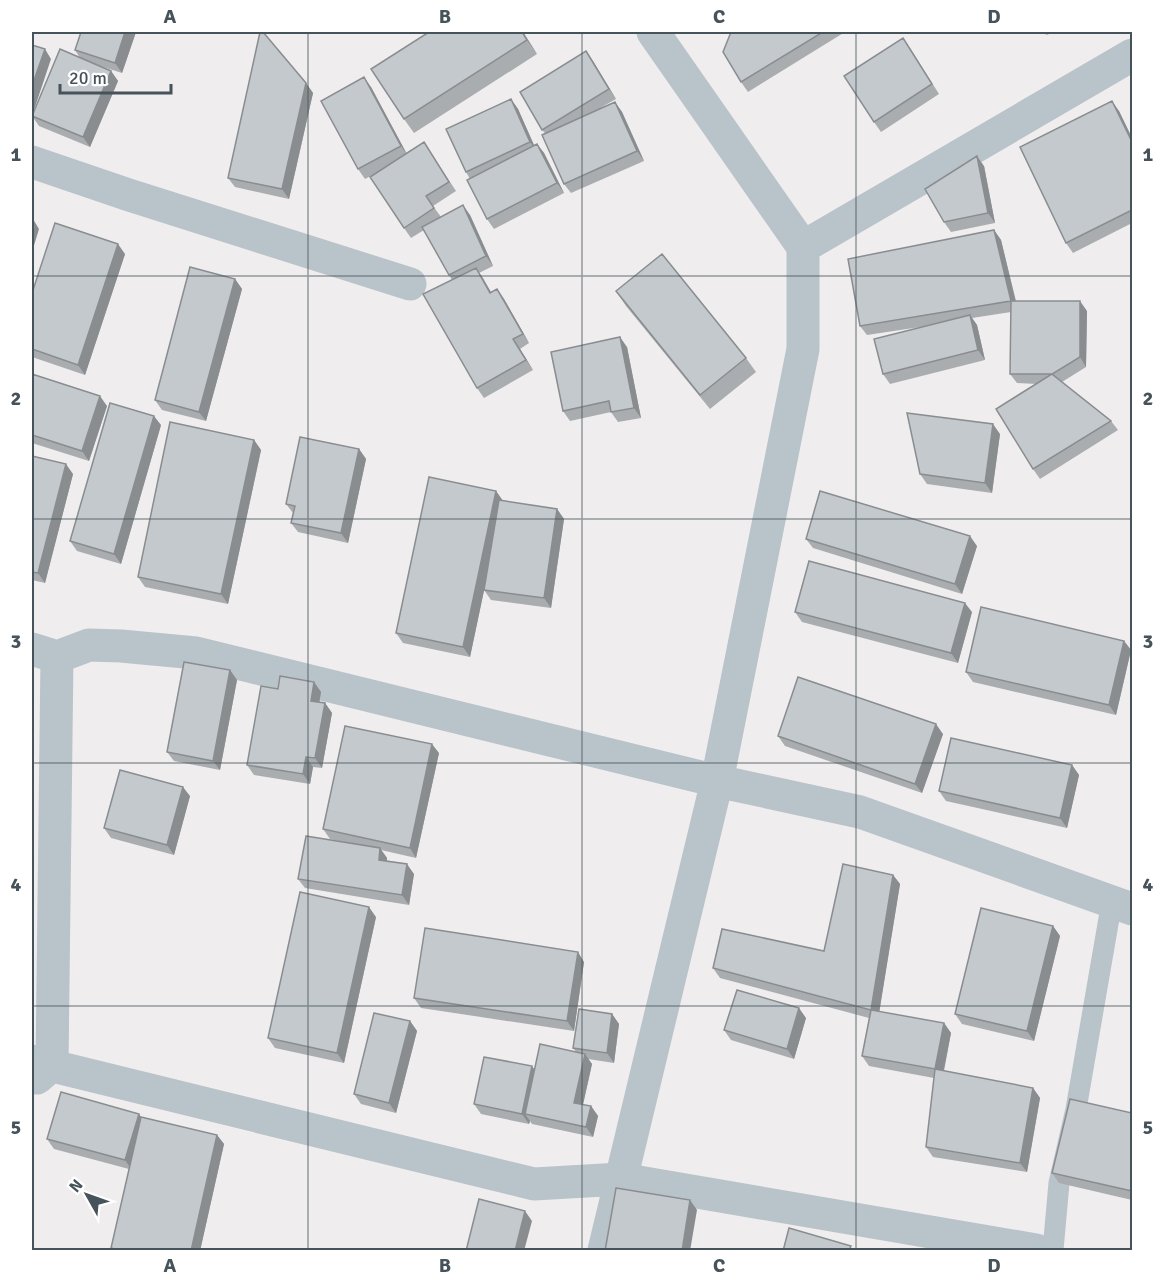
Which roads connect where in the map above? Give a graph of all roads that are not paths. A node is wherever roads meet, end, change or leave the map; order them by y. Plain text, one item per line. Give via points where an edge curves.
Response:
1 (652, 32) edge
2 (1132, 55) edge
3 (32, 162) edge
4 (803, 247) junction
5 (410, 284) dead end
6 (44, 653) edge
7 (717, 782) junction
8 (1122, 905) edge
9 (38, 1070) edge
10 (621, 1179) junction
11 (604, 1251) edge
12 (1036, 1251) edge
13 (1053, 1251) edge

1 - 4 street
2 - 4 street
3 - 5 street
4 - 7 street via 803,349
6 - 7 street via 89,645 196,653
6 - 9 street
7 - 8 street via 860,812
7 - 10 street
8 - 13 lane via 1059,1183
9 - 10 street via 534,1184
10 - 11 street
10 - 12 street

